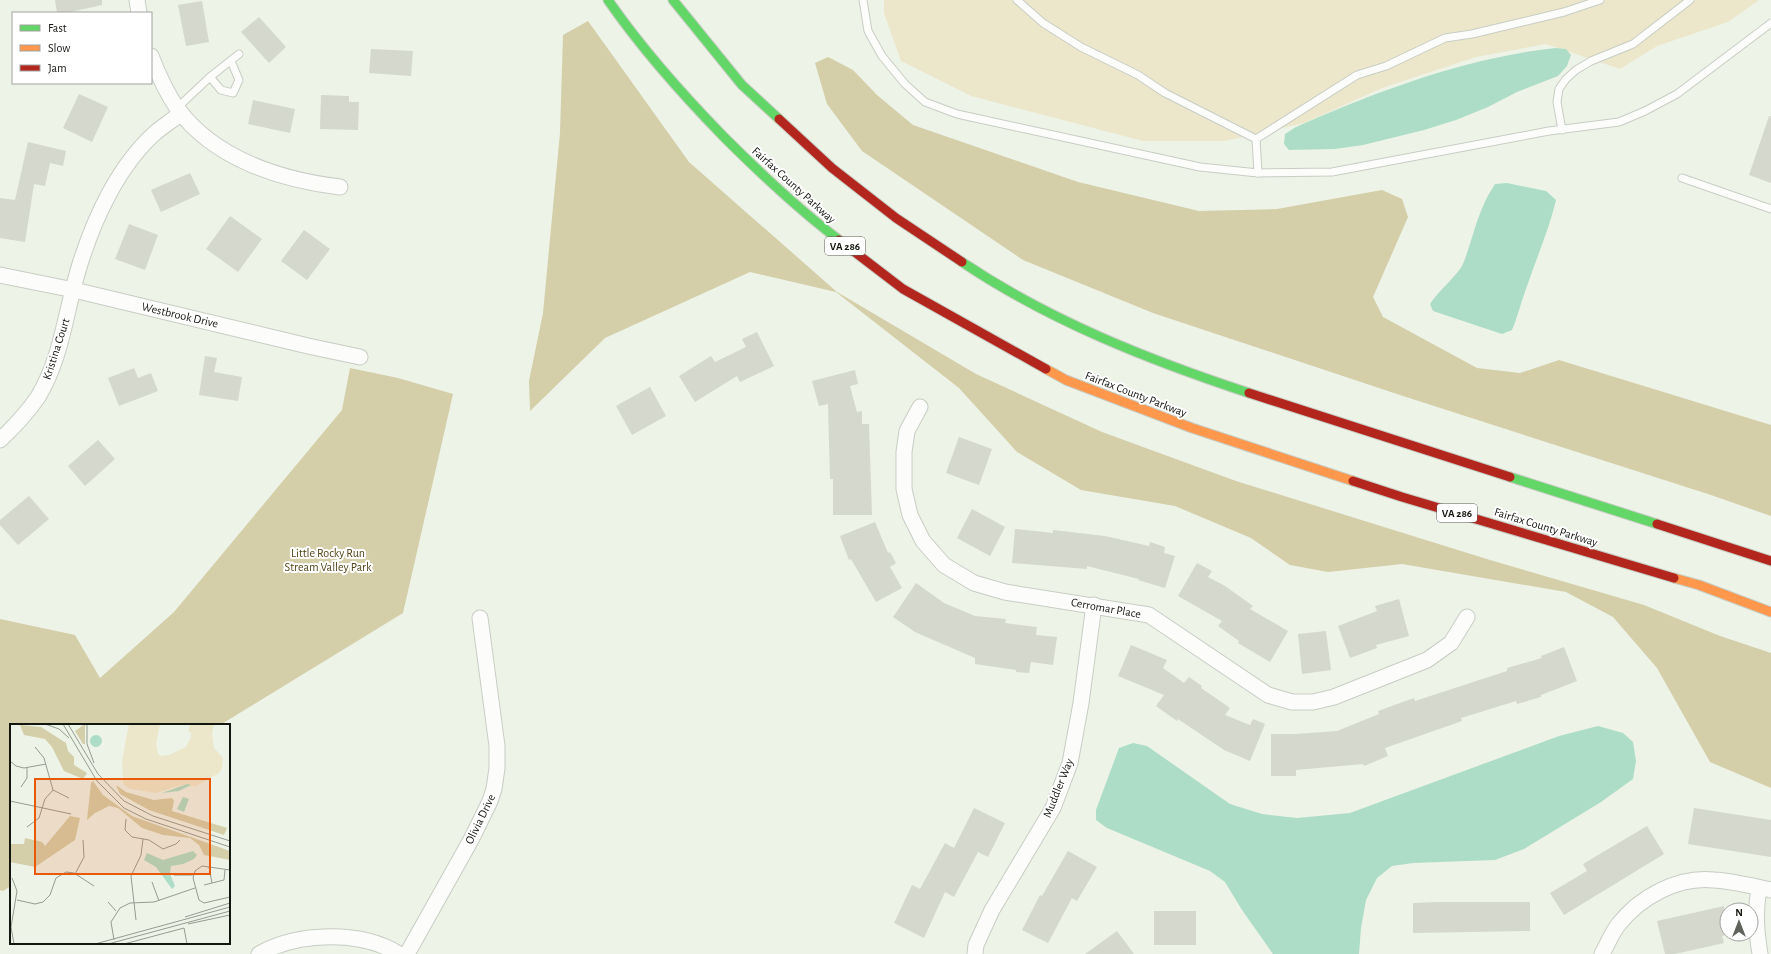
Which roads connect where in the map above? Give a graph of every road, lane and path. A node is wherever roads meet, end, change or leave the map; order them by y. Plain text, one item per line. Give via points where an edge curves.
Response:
1 (137, 0) edge
2 (608, 0) edge
3 (673, 0) edge
4 (863, 0) edge
5 (1017, 0) edge
6 (1600, 0) edge
7 (1690, 0) edge
8 (140, 12) edge
9 (1771, 23) edge
10 (239, 54) dead end
11 (152, 58) edge
12 (231, 61) junction
13 (210, 77) junction
14 (179, 111) junction
15 (1562, 130) junction
16 (1256, 139) junction
17 (1258, 173) junction
18 (1682, 178) dead end
19 (340, 187) dead end
20 (1771, 209) edge
21 (0, 275) edge
22 (74, 290) junction
23 (360, 357) dead end
24 (920, 407) dead end
25 (0, 440) edge
26 (1771, 561) edge
27 (1094, 605) junction
28 (1771, 612) edge
29 (1467, 617) dead end
30 (480, 618) dead end
31 (1765, 889) edge
32 (259, 954) edge
33 (399, 954) edge
34 (406, 954) edge
35 (975, 954) edge
36 (1602, 954) edge
37 (1760, 954) edge

1 - 8 street
2 - 28 highway, Fairfax County Parkway / VA 286 via 683,95 759,172 815,222 903,289 1022,357 1066,380 1192,428 1402,497 1699,585
3 - 26 highway via 742,85 832,168 896,218 993,283 1085,331 1186,372
4 - 17 lane via 868,31 882,56 905,84 925,102 957,114 1200,167
5 - 16 lane via 1042,23 1081,48 1138,75 1166,93
6 - 16 lane via 1564,12 1445,38 1386,66 1357,75
7 - 15 lane via 1633,44 1591,61 1566,80 1559,89 1557,102
9 - 15 lane via 1678,94 1645,111 1619,122
10 - 12 lane
11 - 14 street via 168,94
12 - 13 lane
12 - 13 lane via 239,80 233,93 221,90
13 - 14 lane
14 - 19 street via 200,132 227,152 291,178
14 - 22 street, Kristina Court via 154,134 127,165 105,202 80,263
15 - 17 lane via 1332,172
16 - 17 lane
18 - 20 lane
21 - 22 street, Westbrook Drive
22 - 23 street, Westbrook Drive
22 - 25 street, Kristina Court via 50,373 38,397 20,422
24 - 27 street, Cerromar Place via 907,431 904,489 910,515 923,540 944,565 974,583 1005,592
27 - 29 street, Cerromar Place via 1149,615 1268,695 1292,702 1313,702 1334,696 1427,660 1451,643
27 - 35 street, Muddler Way via 1070,763 1053,808 992,910 976,945
30 - 34 street, Olivia Drive via 497,746 494,789 472,838
31 - 36 street via 1713,879 1689,881 1666,888 1640,902 1618,925
31 - 37 street via 1755,910
32 - 33 street via 290,942 329,937 363,941 383,946

